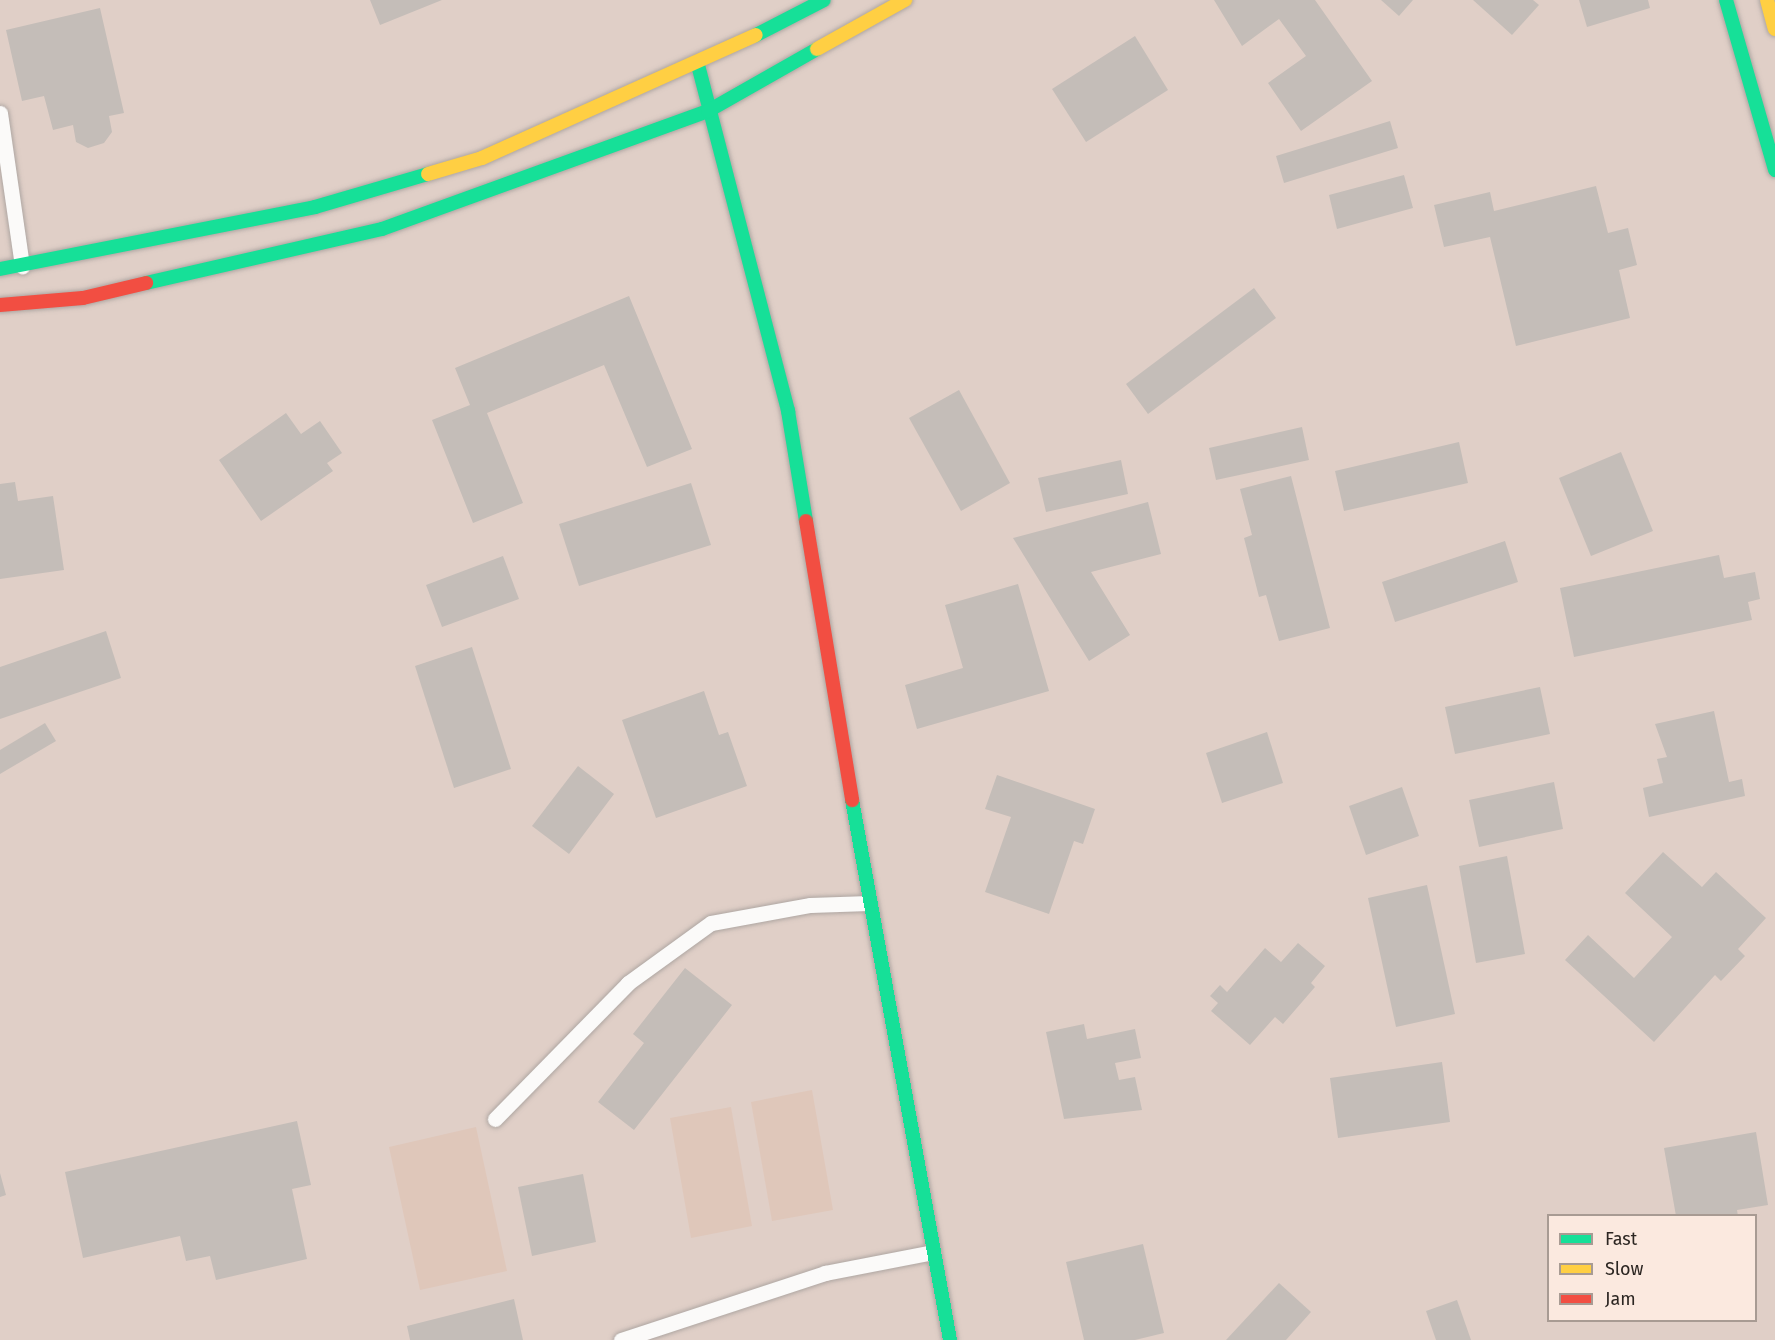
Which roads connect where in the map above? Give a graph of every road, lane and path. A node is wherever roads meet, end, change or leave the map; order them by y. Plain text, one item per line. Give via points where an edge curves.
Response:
1 (824, 0) edge
2 (905, 0) edge
3 (1726, 0) edge
4 (1767, 0) edge
5 (1775, 28) edge
6 (698, 65) junction
7 (708, 111) junction
8 (0, 113) edge
9 (1775, 170) edge
10 (22, 266) junction
11 (0, 269) edge
12 (0, 305) edge
13 (869, 903) junction
14 (495, 1119) dead end
15 (933, 1252) junction
16 (621, 1340) edge
17 (950, 1340) edge

1 - 6 street
2 - 7 street
3 - 9 street
4 - 5 street
6 - 7 street
6 - 10 street via 482,158 315,207
7 - 12 street via 382,229 83,298
7 - 13 street via 788,411
8 - 10 lane
10 - 11 street
13 - 14 lane via 810,905 711,923 628,983
13 - 15 street
15 - 16 lane via 825,1273
15 - 17 street

